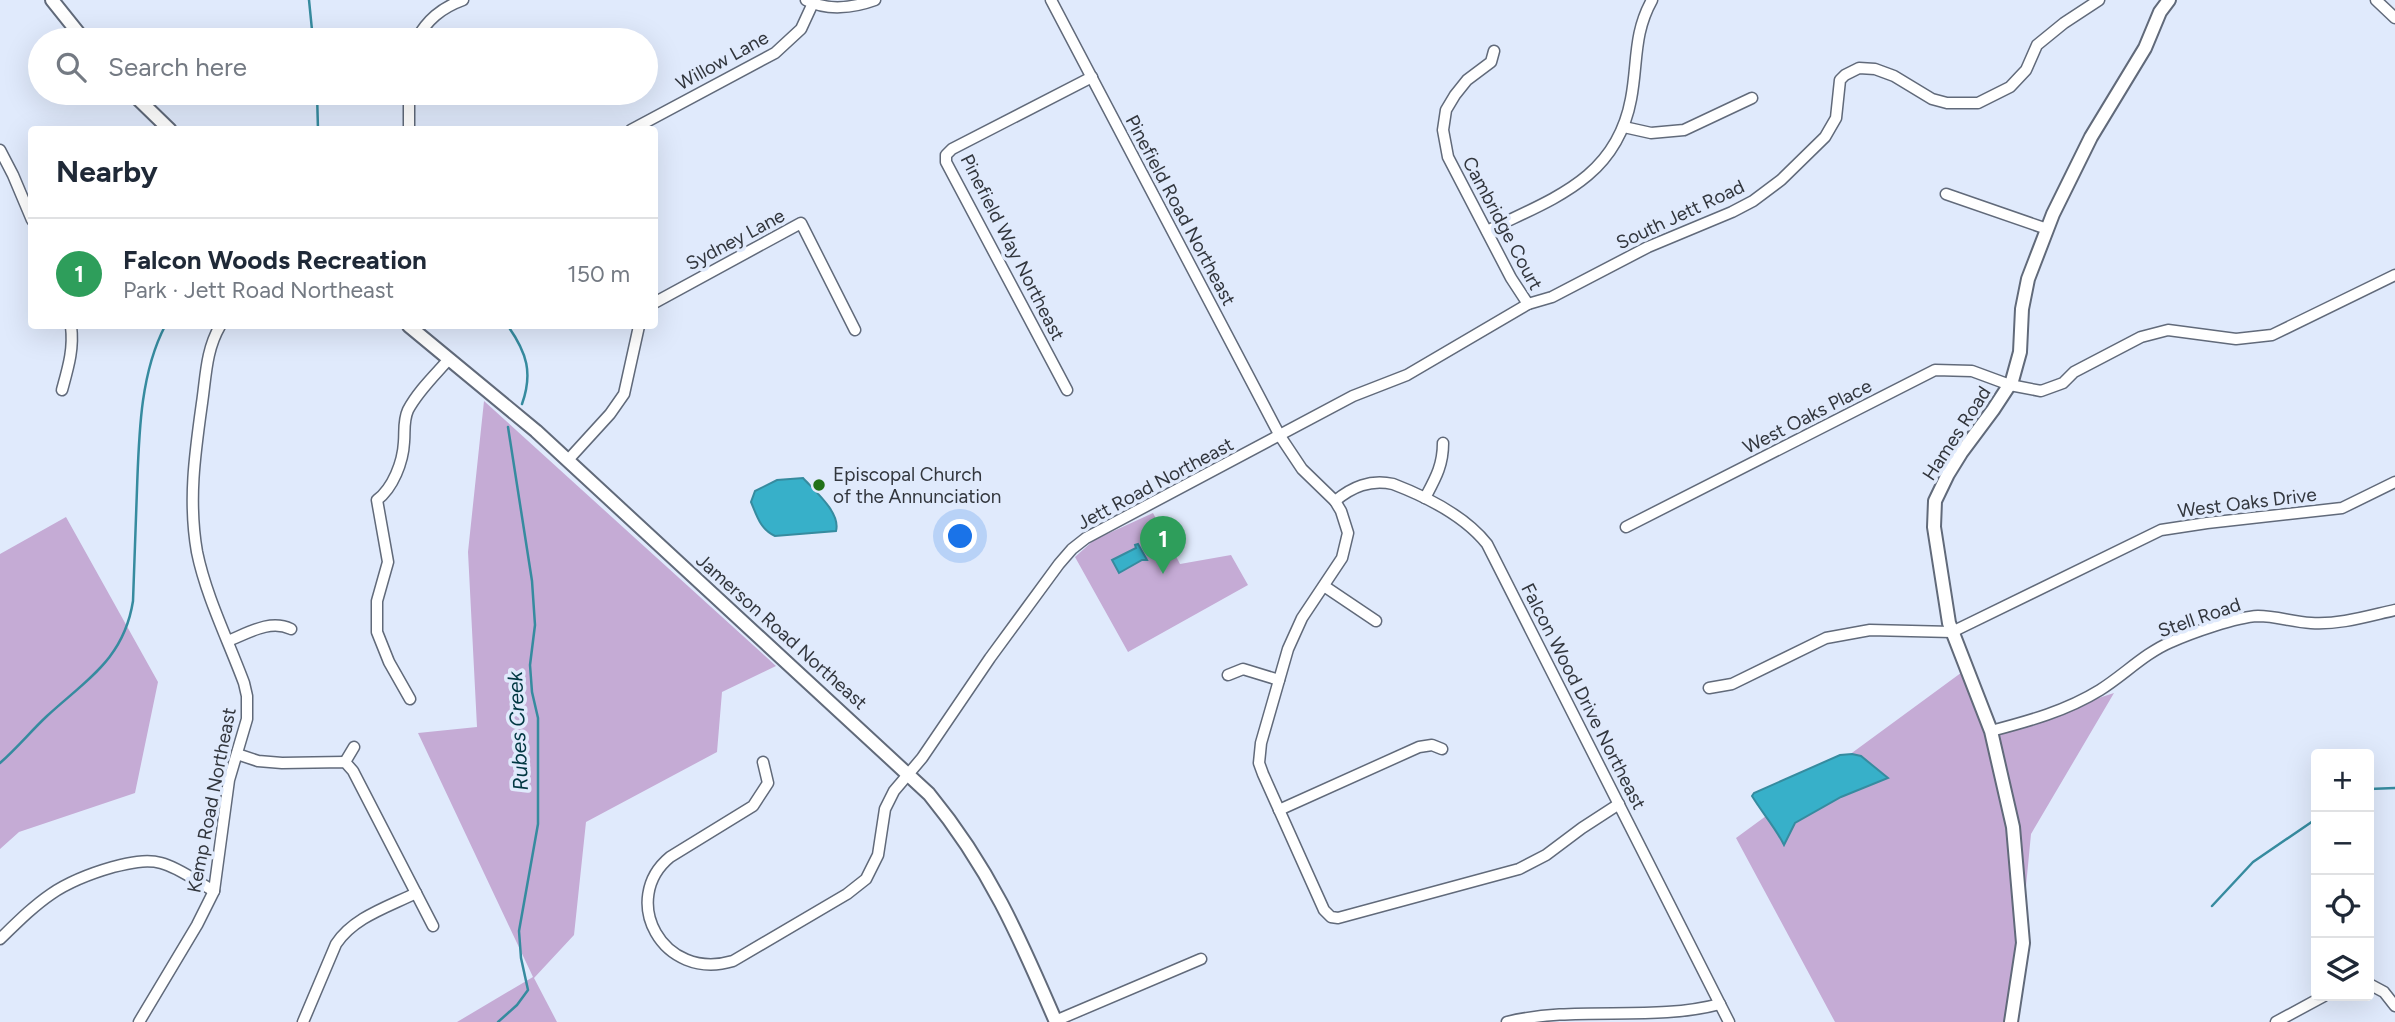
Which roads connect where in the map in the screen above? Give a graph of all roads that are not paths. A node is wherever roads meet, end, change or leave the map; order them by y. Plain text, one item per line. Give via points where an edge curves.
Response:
1 (52, 0) edge
2 (463, 0) edge
3 (875, 0) edge
4 (1051, 0) edge
5 (1652, 0) edge
6 (2099, 0) edge
7 (2169, 0) edge
8 (2376, 0) edge
9 (810, 2) edge
10 (2159, 6) edge
11 (2395, 18) edge
12 (74, 28) edge
13 (424, 28) edge
14 (1494, 51) dead end
15 (1092, 77) junction
16 (1752, 98) dead end
17 (144, 105) edge
18 (409, 105) edge
19 (166, 126) edge
20 (409, 126) edge
21 (638, 126) edge
22 (1624, 127) junction
23 (0, 150) edge
24 (1946, 194) dead end
25 (28, 210) edge
26 (2047, 229) junction
27 (1487, 231) junction
28 (2395, 275) edge
29 (658, 301) edge
30 (1528, 304) junction
31 (71, 329) edge
32 (219, 329) edge
33 (413, 329) edge
34 (638, 329) edge
35 (855, 330) dead end
36 (1465, 341) joint
37 (449, 359) junction
38 (2010, 385) junction
39 (62, 390) dead end
40 (1067, 390) dead end
41 (1280, 436) junction
42 (1443, 443) dead end
43 (568, 460) junction
44 (2395, 482) edge
45 (1425, 498) junction
46 (1335, 501) junction
47 (1626, 527) dead end
48 (1324, 586) junction
49 (2395, 610) edge
50 (1376, 621) dead end
51 (291, 629) dead end
52 (1952, 632) junction
53 (228, 640) junction
54 (1228, 675) dead end
55 (1279, 680) junction
56 (1709, 688) dead end
57 (410, 699) dead end
58 (1991, 731) junction
59 (354, 747) dead end
60 (1442, 749) dead end
61 (237, 754) junction
62 (345, 762) junction
63 (762, 762) dead end
64 (909, 773) junction
65 (1619, 804) junction
66 (1279, 810) junction
67 (214, 891) junction
68 (416, 893) junction
69 (433, 926) dead end
70 (0, 939) edge
71 (1201, 959) dead end
72 (2374, 987) edge
73 (2315, 1001) edge
74 (1720, 1004) junction
75 (2395, 1006) edge
76 (1055, 1021) edge
77 (139, 1022) edge
78 (303, 1022) edge
79 (1507, 1022) edge
80 (1729, 1022) edge
81 (2011, 1022) edge
82 (2276, 1022) edge

1 - 12 street
2 - 13 street via 440,11
3 - 9 street via 838,7
4 - 15 street, Pinefield Road Northeast
5 - 22 street via 1642,18
6 - 30 street, South Jett Road via 2037,45 2026,70 2010,87 1978,103 1932,99 1875,69 1859,68 1845,75 1840,79 1836,118 1825,137 1769,190 1732,212
7 - 10 street, Hames Road
8 - 11 street
9 - 21 street, Willow Lane via 801,29 788,44
10 - 26 street, Hames Road via 2145,48 2091,137
14 - 27 street, Cambridge Court via 1491,62 1455,95 1446,110 1443,130 1448,157
15 - 40 street, Pinefield Way Northeast via 946,155
15 - 41 street, Pinefield Road Northeast
16 - 22 street via 1684,130 1651,133
17 - 19 street
18 - 20 street
22 - 27 street via 1598,169 1567,191
23 - 25 street
24 - 26 street
26 - 38 street, Hames Road via 2028,279 2020,352
27 - 30 street, Cambridge Court
28 - 38 street, West Oaks Place via 2272,335 2236,339 2168,330 2141,337 2041,391
29 - 35 street, Sydney Lane via 801,223
30 - 36 street, South Jett Road
31 - 39 street via 71,356
32 - 53 street, Kemp Road Northeast via 207,357 194,456 193,514 198,555
33 - 37 street, Jamerson Road Northeast
34 - 43 street via 624,394
36 - 41 street, Jett Road Northeast via 1407,375 1353,396
37 - 43 street, Jamerson Road Northeast
37 - 57 street via 408,410 400,459 390,488 377,500 388,562 377,601 377,632
38 - 47 street, West Oaks Place via 1972,371 1935,370
38 - 52 street, Hames Road via 1961,453 1936,501 1938,561
41 - 46 street, Pinefield Road Northeast via 1302,468
41 - 64 street, Jett Road Northeast via 1072,549
42 - 45 street via 1439,473
43 - 64 street, Jamerson Road Northeast
44 - 52 street, West Oaks Drive via 2342,508 2161,530
45 - 46 street, Falcon Wood Drive Northeast via 1381,481 1359,486
45 - 65 street, Falcon Wood Drive Northeast via 1471,526 1487,544
46 - 48 street via 1346,523 1347,541
48 - 50 street
48 - 55 street via 1294,633
49 - 58 street, Stell Road via 2337,622 2256,616 2233,621 2169,642 2073,705
51 - 53 street via 269,625
52 - 56 street via 1870,630 1826,638 1732,684
52 - 58 street, Hames Road
53 - 61 street, Kemp Road Northeast via 247,696 247,719
54 - 55 street via 1243,669
55 - 66 street via 1259,753
58 - 81 street, Hames Road via 2013,827 2023,943
59 - 62 street
60 - 66 street via 1419,747
61 - 62 street via 282,763
61 - 67 street, Kemp Road Northeast via 224,810
62 - 68 street
63 - 64 street, Jett Road Northeast via 768,783 753,806 670,857 652,884 649,906 654,931 664,946 684,960 709,966 733,961 862,884 876,862 888,800
64 - 76 street, Jamerson Road Northeast via 951,821 986,873
65 - 66 street via 1518,869 1338,918 1324,911
65 - 74 street, Falcon Wood Drive Northeast
67 - 70 street via 159,862 116,867 61,886
67 - 77 street, Kemp Road Northeast
68 - 69 street
68 - 78 street via 342,934
71 - 76 street
72 - 75 street
73 - 82 street
74 - 79 street via 1668,1016 1540,1017
74 - 80 street, Falcon Wood Drive Northeast

